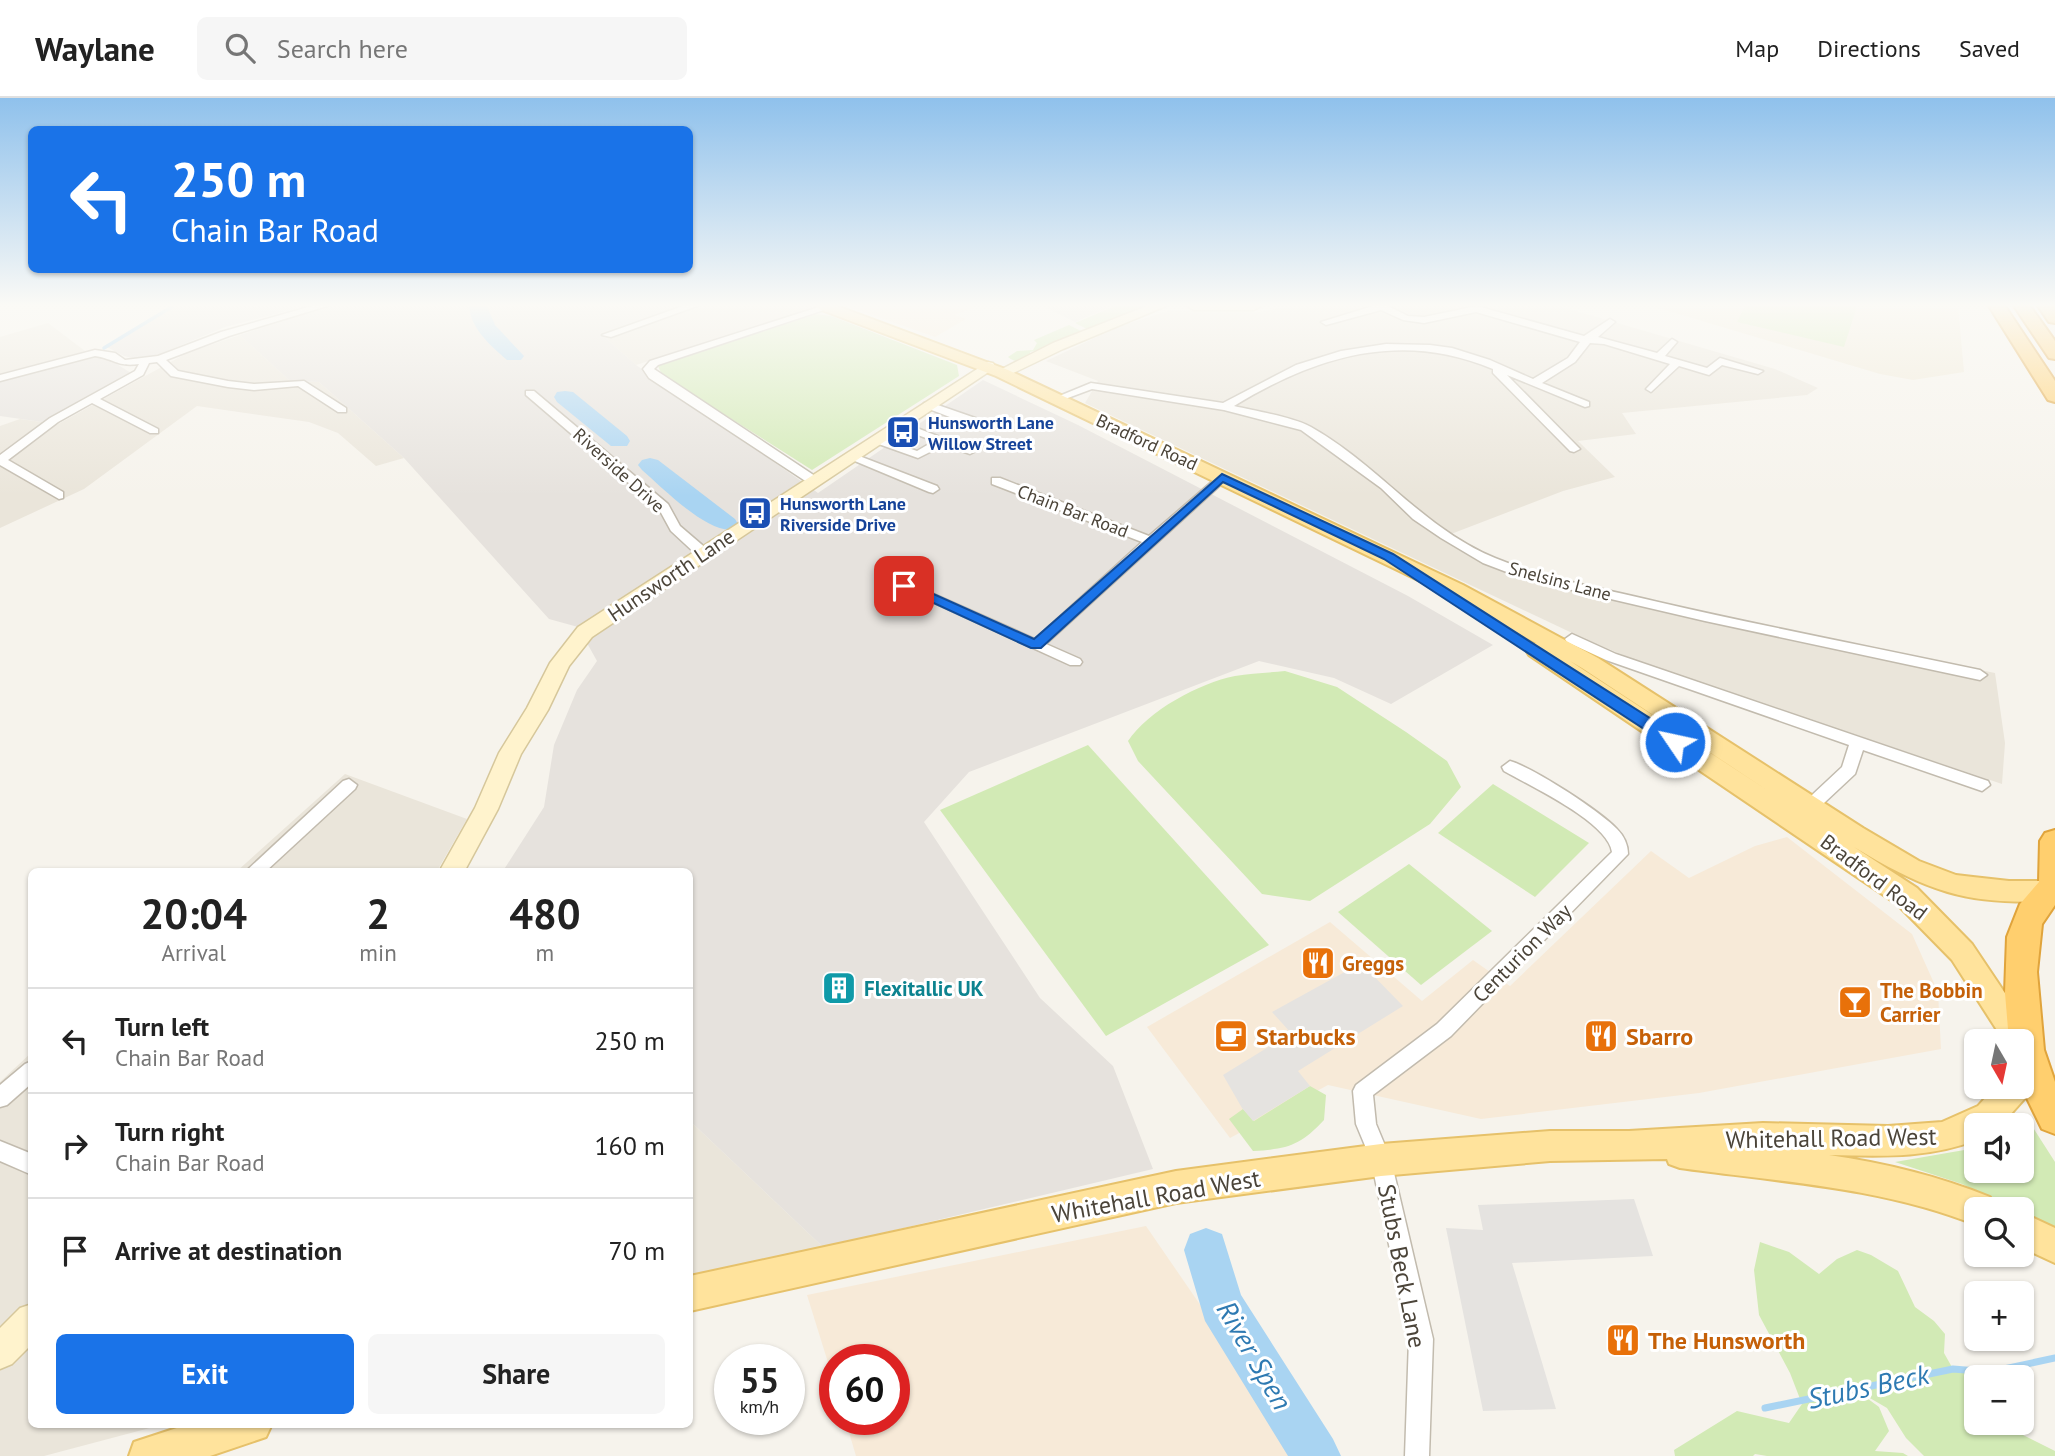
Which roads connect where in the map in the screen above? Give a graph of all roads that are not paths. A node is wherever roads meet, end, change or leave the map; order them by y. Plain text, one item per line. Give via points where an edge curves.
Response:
1 (33, 369) edge
2 (141, 369) edge
3 (169, 369) edge
4 (648, 369) edge
5 (1297, 369) edge
6 (1495, 369) edge
7 (1503, 369) edge
8 (1559, 369) edge
9 (1670, 369) edge
10 (1752, 369) edge
11 (2034, 369) edge
12 (995, 370) joint
13 (1758, 371) dead end
14 (0, 378) edge
15 (1534, 383) junction
16 (1651, 389) dead end
17 (530, 393) dead end
18 (92, 399) junction
19 (1057, 399) junction
20 (2052, 403) edge
21 (1585, 404) dead end
22 (928, 405) junction
23 (1225, 407) junction
24 (342, 410) dead end
25 (1007, 423) dead end
26 (900, 425) junction
27 (154, 431) dead end
28 (877, 440) junction
29 (943, 441) junction
30 (1574, 449) dead end
31 (970, 451) dead end
32 (854, 457) junction
33 (0, 460) edge
34 (1222, 477) junction
35 (814, 481) junction
36 (996, 481) dead end
37 (933, 489) dead end
38 (59, 495) dead end
39 (1150, 541) junction
40 (703, 553) junction
41 (904, 586) dead end
42 (1572, 639) dead end
43 (1036, 645) junction
44 (1075, 662) dead end
45 (1980, 676) dead end
46 (1858, 742) junction
47 (1510, 767) dead end
48 (349, 785) dead end
49 (1982, 785) dead end
50 (1803, 813) junction
51 (2055, 841) edge
52 (257, 868) edge
53 (453, 868) edge
54 (2053, 887) edge
55 (2007, 1029) edge
56 (2022, 1029) edge
57 (28, 1074) edge
58 (2034, 1080) edge
59 (0, 1098) edge
60 (2000, 1099) edge
61 (2055, 1117) edge
62 (1629, 1146) junction
63 (0, 1151) edge
64 (1381, 1160) junction
65 (28, 1164) edge
66 (1964, 1204) edge
67 (2034, 1236) edge
68 (2055, 1246) edge
69 (693, 1293) edge
70 (28, 1324) edge
71 (0, 1352) edge
72 (240, 1428) edge
73 (148, 1456) edge
74 (1417, 1456) edge

1 - 14 street
2 - 18 street
3 - 24 street via 254,387 300,383
4 - 35 street
5 - 23 street
6 - 30 street
7 - 15 street
8 - 15 street
9 - 16 street
10 - 13 street
11 - 20 highway
12 - 19 main road, Bradford Road
12 - 22 main road, Hunsworth Lane
15 - 21 street
17 - 40 street, Riverside Drive via 664,507 676,528
18 - 27 street
18 - 33 street
19 - 23 street, Snelsins Lane via 1091,386
19 - 34 main road, Bradford Road
22 - 25 street via 980,423
22 - 26 main road, Hunsworth Lane
23 - 45 street, Snelsins Lane via 1305,428 1445,535 1488,560 1530,576
26 - 28 main road, Hunsworth Lane
26 - 29 street
28 - 29 street via 918,456
28 - 32 main road, Hunsworth Lane
29 - 31 street
32 - 35 main road, Hunsworth Lane
32 - 37 street
33 - 38 street
34 - 39 street, Chain Bar Road
34 - 50 main road, Bradford Road via 1489,607 1590,663
35 - 40 main road, Hunsworth Lane
36 - 39 street, Chain Bar Road
39 - 43 street, Chain Bar Road
40 - 53 main road, Hunsworth Lane via 585,632 560,663
41 - 43 street
42 - 46 street via 1611,657
43 - 44 street
46 - 49 street
46 - 50 street, Bradford Road via 1849,770
47 - 64 street, Centurion Way via 1603,826 1620,845 1620,854 1444,1030 1363,1091 1366,1124
48 - 52 street
50 - 54 main road, Bradford Road via 1932,878 1989,890
50 - 55 main road, Bradford Road via 1907,896 1947,935 1978,973
51 - 54 highway
54 - 56 highway via 2035,907 2021,943
57 - 59 street
58 - 61 highway
60 - 62 main road, Whitehall Road West via 1989,1116 1942,1138 1763,1138
62 - 64 main road, Whitehall Road West via 1550,1146
62 - 66 main road, Whitehall Road West via 1868,1176
63 - 65 street
64 - 69 main road, Whitehall Road West via 1176,1187
64 - 74 street, Stubs Beck Lane via 1421,1339
67 - 68 main road
70 - 71 main road
72 - 73 main road

